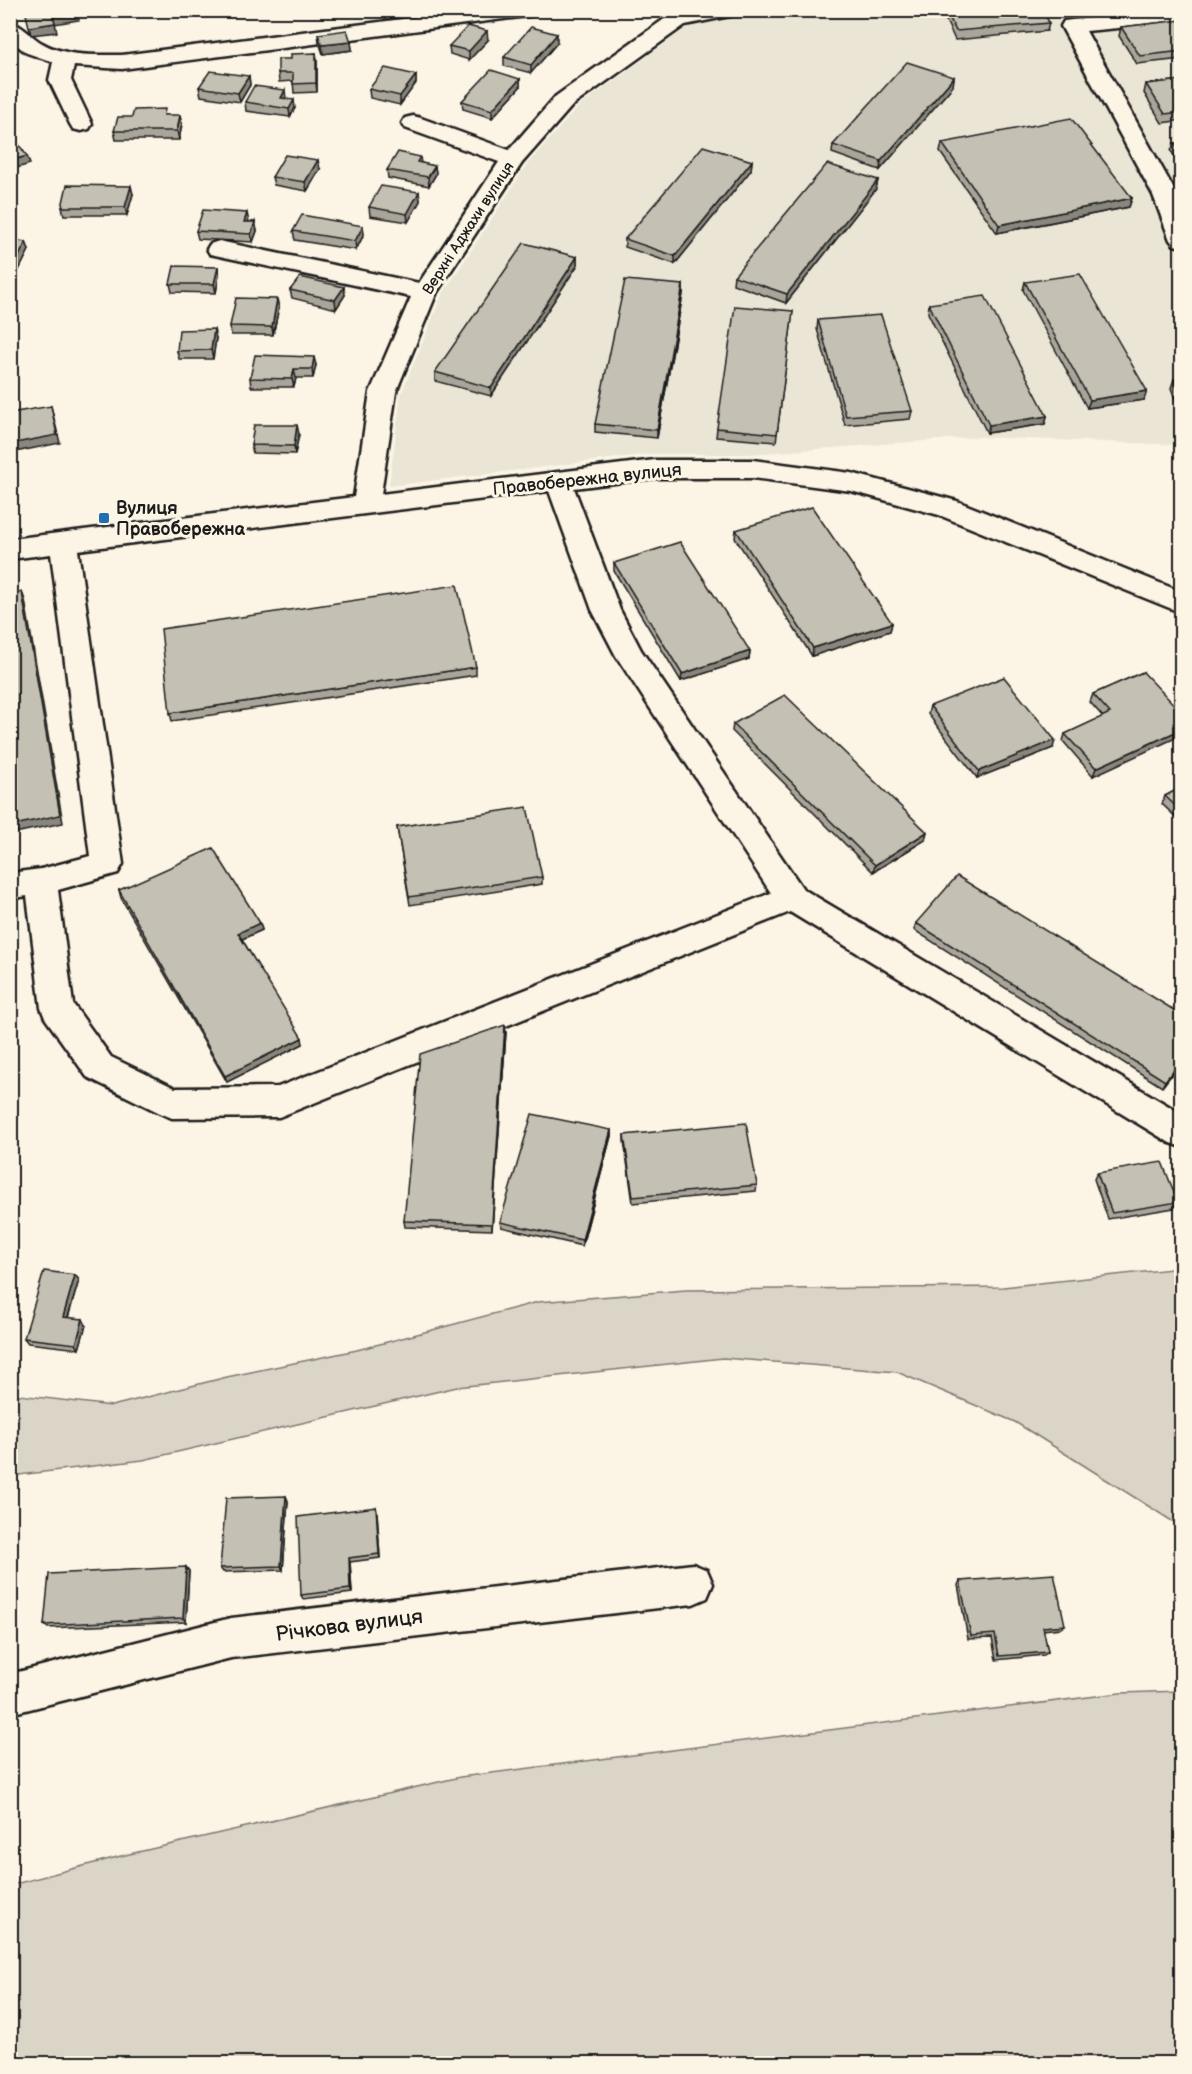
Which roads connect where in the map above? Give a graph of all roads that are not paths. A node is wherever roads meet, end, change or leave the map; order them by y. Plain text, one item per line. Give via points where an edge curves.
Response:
1 (527, 10) edge
2 (654, 10) edge
3 (727, 10) edge
4 (1182, 16) edge
5 (678, 20) junction
6 (10, 28) edge
7 (64, 60) junction
8 (413, 123) dead end
9 (81, 124) dead end
10 (513, 159) junction
11 (1182, 240) edge
12 (219, 249) dead end
13 (425, 292) junction
14 (558, 480) junction
15 (366, 504) junction
16 (63, 542) junction
17 (10, 549) edge
18 (1182, 603) edge
19 (26, 884) edge
20 (792, 898) junction
21 (1182, 1132) edge
22 (693, 1584) dead end
23 (10, 1694) edge

1 - 7 street via 122,63
2 - 5 street
3 - 5 street, Верхні Аджахи вулиця
4 - 11 street via 1071,26 1165,195
5 - 10 street, Верхні Аджахи вулиця via 564,101
6 - 7 street via 24,44
7 - 9 street via 60,80
8 - 10 street
10 - 13 street, Верхні Аджахи вулиця
12 - 13 street
13 - 15 street, Верхні Аджахи вулиця via 383,392
14 - 15 street, Правобережна вулиця
14 - 18 street, Правобережна вулиця via 666,469 753,469 851,482 947,508
14 - 20 street via 606,610 630,656
15 - 16 street, Правобережна вулиця
16 - 17 street, Правобережна вулиця
16 - 19 street via 107,864
19 - 20 street via 57,1008 99,1067 172,1103 279,1102
20 - 21 street
22 - 23 street, Річкова вулиця via 231,1638

